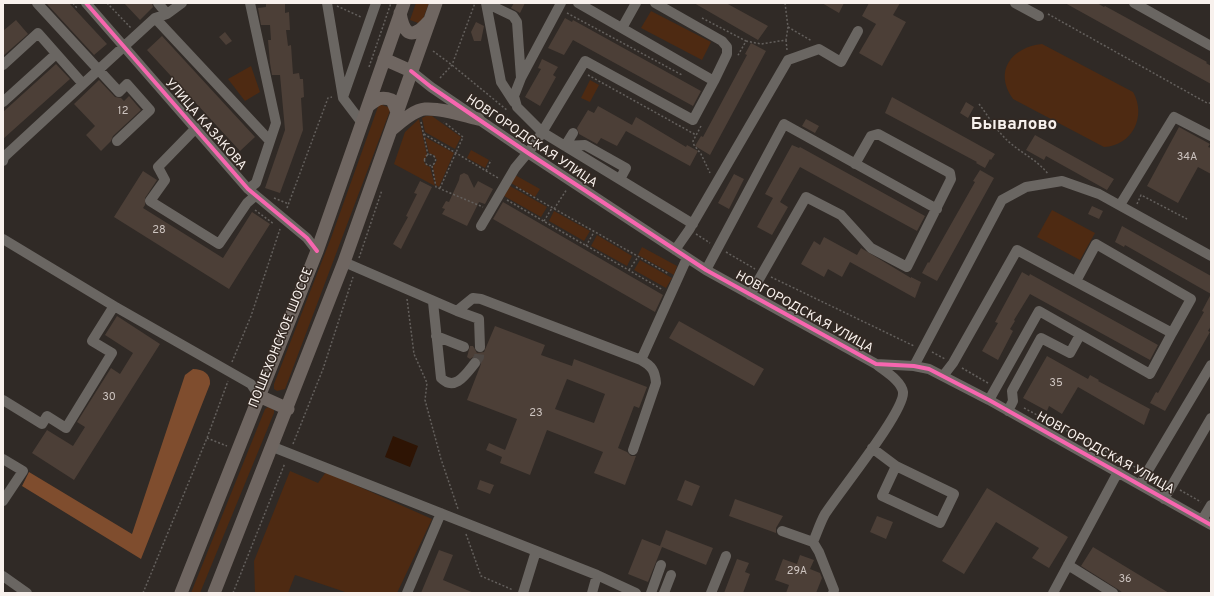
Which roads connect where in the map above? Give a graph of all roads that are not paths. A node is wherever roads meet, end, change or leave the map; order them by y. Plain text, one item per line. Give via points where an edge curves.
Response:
1 (37, 3) edge
2 (86, 3) edge
3 (158, 3) edge
4 (182, 3) edge
5 (250, 3) edge
6 (376, 3) edge
7 (436, 3) edge
8 (486, 3) edge
9 (561, 3) edge
10 (578, 3) edge
11 (636, 3) edge
12 (655, 3) edge
13 (1015, 3) edge
14 (1134, 3) edge
15 (332, 4) edge
16 (402, 8) edge
17 (1041, 13) road end
18 (168, 14) junction
19 (155, 18) junction
20 (429, 21) junction
21 (622, 28) junction
22 (858, 31) dead end
23 (124, 46) junction
24 (1211, 46) edge
25 (56, 54) junction
26 (384, 59) junction
27 (3, 65) edge
28 (97, 70) junction
29 (411, 71) junction
30 (521, 78) junction
31 (714, 81) junction
32 (83, 84) junction
33 (342, 96) junction
34 (3, 102) edge
35 (514, 102) junction
36 (368, 106) junction
37 (396, 112) junction
38 (478, 119) junction
39 (362, 124) junction
40 (196, 128) junction
41 (391, 130) junction
42 (542, 132) junction
43 (573, 133) dead end
44 (1211, 136) edge
45 (269, 140) junction
46 (117, 142) dead end
47 (565, 146) junction
48 (528, 153) junction
49 (3, 161) edge
50 (855, 164) junction
51 (251, 193) junction
52 (1120, 204) junction
53 (937, 209) junction
54 (481, 226) dead end
55 (691, 227) junction
56 (3, 239) edge
57 (674, 250) junction
58 (317, 251) junction
59 (1211, 256) edge
60 (687, 258) junction
61 (350, 265) junction
62 (706, 270) junction
63 (1076, 281) junction
64 (750, 295) junction
65 (433, 302) junction
66 (114, 306) junction
67 (458, 311) junction
68 (1172, 333) junction
69 (1080, 335) junction
70 (436, 336) junction
71 (464, 347) dead end
72 (480, 347) tunnel mouth
73 (642, 360) junction
74 (475, 363) tunnel mouth
75 (876, 364) junction
76 (1211, 365) edge
77 (914, 366) junction
78 (943, 376) junction
79 (259, 396) junction
80 (3, 400) edge
81 (989, 400) junction
82 (288, 409) junction
83 (1008, 411) junction
84 (1211, 418) edge
85 (273, 447) junction
86 (872, 448) junction
87 (633, 450) dead end
88 (3, 459) edge
89 (896, 466) junction
90 (1118, 472) junction
91 (1140, 484) junction
92 (1164, 499) junction
93 (3, 501) edge
94 (1210, 506) edge
95 (442, 513) junction
96 (1202, 520) junction
97 (1211, 525) edge
98 (782, 531) dead end
99 (813, 542) junction
100 (536, 551) junction
101 (726, 556) dead end
102 (661, 565) dead end
103 (1068, 565) junction
104 (597, 575) junction
105 (3, 576) edge
106 (671, 576) dead end
107 (518, 592) edge
108 (27, 593) edge
109 (181, 593) edge
110 (214, 593) edge
111 (407, 593) edge
112 (592, 593) edge
113 (636, 593) edge
114 (651, 593) edge
115 (664, 593) edge
116 (711, 593) edge
117 (833, 593) edge
118 (1053, 593) edge
119 (1113, 593) edge

1 - 28 street
2 - 23 street, УЛИЦА КАЗАКОВА
3 - 18 street
4 - 18 street
5 - 45 street via 276,123
6 - 33 street
7 - 20 main road
8 - 30 street via 513,16 517,22
8 - 35 street via 501,82
9 - 30 street
10 - 21 street
11 - 21 street
12 - 31 street via 722,41 727,47 727,54
13 - 17 street
14 - 24 street
15 - 33 street via 331,33
16 - 20 main road via 402,26 407,32 412,34 420,31
16 - 26 main road, ПОШЕХОНСКОЕ ШОССЕ
18 - 19 street
19 - 23 street
19 - 45 street
20 - 29 main road
21 - 31 street
22 - 55 street via 841,62 819,49 788,60
23 - 28 street
23 - 40 street, УЛИЦА КАЗАКОВА
25 - 27 street via 38,33
25 - 32 street
25 - 34 street
26 - 29 main road
26 - 36 main road, ПОШЕХОНСКОЕ ШОССЕ
28 - 32 street
28 - 46 street via 119,92 127,84 150,110
29 - 37 main road
29 - 38 street, НОВГОРОДСКАЯ УЛИЦА
30 - 35 street
31 - 42 street via 693,120 585,61
32 - 49 street via 4,157
33 - 39 street
35 - 42 street
36 - 37 main road via 376,99 384,97 392,100
36 - 39 main road, ПОШЕХОНСКОЕ ШОССЕ
37 - 41 main road
38 - 41 main road via 424,109
38 - 48 street, НОВГОРОДСКАЯ УЛИЦА
39 - 58 main road, ПОШЕХОНСКОЕ ШОССЕ
40 - 51 street, УЛИЦА КАЗАКОВА
40 - 51 street via 158,166 165,180 150,201 219,244
41 - 61 main road
42 - 47 street
42 - 48 street
43 - 47 street
44 - 52 street via 1174,117
45 - 51 street
47 - 55 street
48 - 54 street via 515,168
48 - 57 street, НОВГОРОДСКАЯ УЛИЦА
50 - 53 street
50 - 53 street via 871,136 878,134 950,173 951,180
50 - 62 street via 784,124
51 - 58 street, УЛИЦА КАЗАКОВА via 307,238
52 - 59 street
52 - 77 street via 1099,194 1057,181 1026,186 1002,200
53 - 64 street via 907,267 871,248 841,215 806,197
55 - 57 street
56 - 66 street
57 - 60 street, НОВГОРОДСКАЯ УЛИЦА
58 - 79 main road, ПОШЕХОНСКОЕ ШОССЕ
60 - 62 street, НОВГОРОДСКАЯ УЛИЦА
60 - 73 street
61 - 65 street
61 - 82 main road
62 - 64 street, НОВГОРОДСКАЯ УЛИЦА
63 - 68 street
63 - 68 street via 1096,244 1191,299
63 - 78 street via 1018,250
64 - 75 street, НОВГОРОДСКАЯ УЛИЦА
65 - 67 street
65 - 70 street
66 - 79 street via 251,384
66 - 80 street via 92,341 112,354 66,428 47,416 42,424
67 - 72 street via 479,319
67 - 73 street via 473,298 481,299
68 - 69 street via 1150,374
69 - 81 street via 1039,311
69 - 83 street via 1070,354 1041,338 1012,391 1013,401
70 - 71 street
70 - 74 street via 441,378 445,383 452,384 461,380
73 - 87 street via 651,365 656,383
75 - 77 street, НОВГОРОДСКАЯ УЛИЦА
75 - 86 street via 899,382 903,397 900,407
76 - 91 street
77 - 78 street, НОВГОРОДСКАЯ УЛИЦА via 929,369
78 - 81 street, НОВГОРОДСКАЯ УЛИЦА
79 - 82 main road
79 - 109 main road, ПОШЕХОНСКОЕ ШОССЕ
81 - 83 street, НОВГОРОДСКАЯ УЛИЦА
82 - 85 main road
83 - 90 street, НОВГОРОДСКАЯ УЛИЦА
84 - 92 street
85 - 95 street
85 - 110 main road
86 - 89 street
86 - 99 street via 825,515
88 - 93 street via 22,471
89 - 89 street via 882,496 940,523 954,494
90 - 91 street, НОВГОРОДСКАЯ УЛИЦА
90 - 103 street
91 - 92 street, НОВГОРОДСКАЯ УЛИЦА
92 - 96 street, НОВГОРОДСКАЯ УЛИЦА
94 - 96 street
95 - 100 street
95 - 111 street
96 - 97 street, НОВГОРОДСКАЯ УЛИЦА
98 - 99 street
99 - 117 street via 825,566
100 - 104 street
100 - 107 street
101 - 116 street
102 - 114 street
103 - 118 street
103 - 119 street
104 - 112 street
104 - 113 street
105 - 108 street
106 - 115 street

